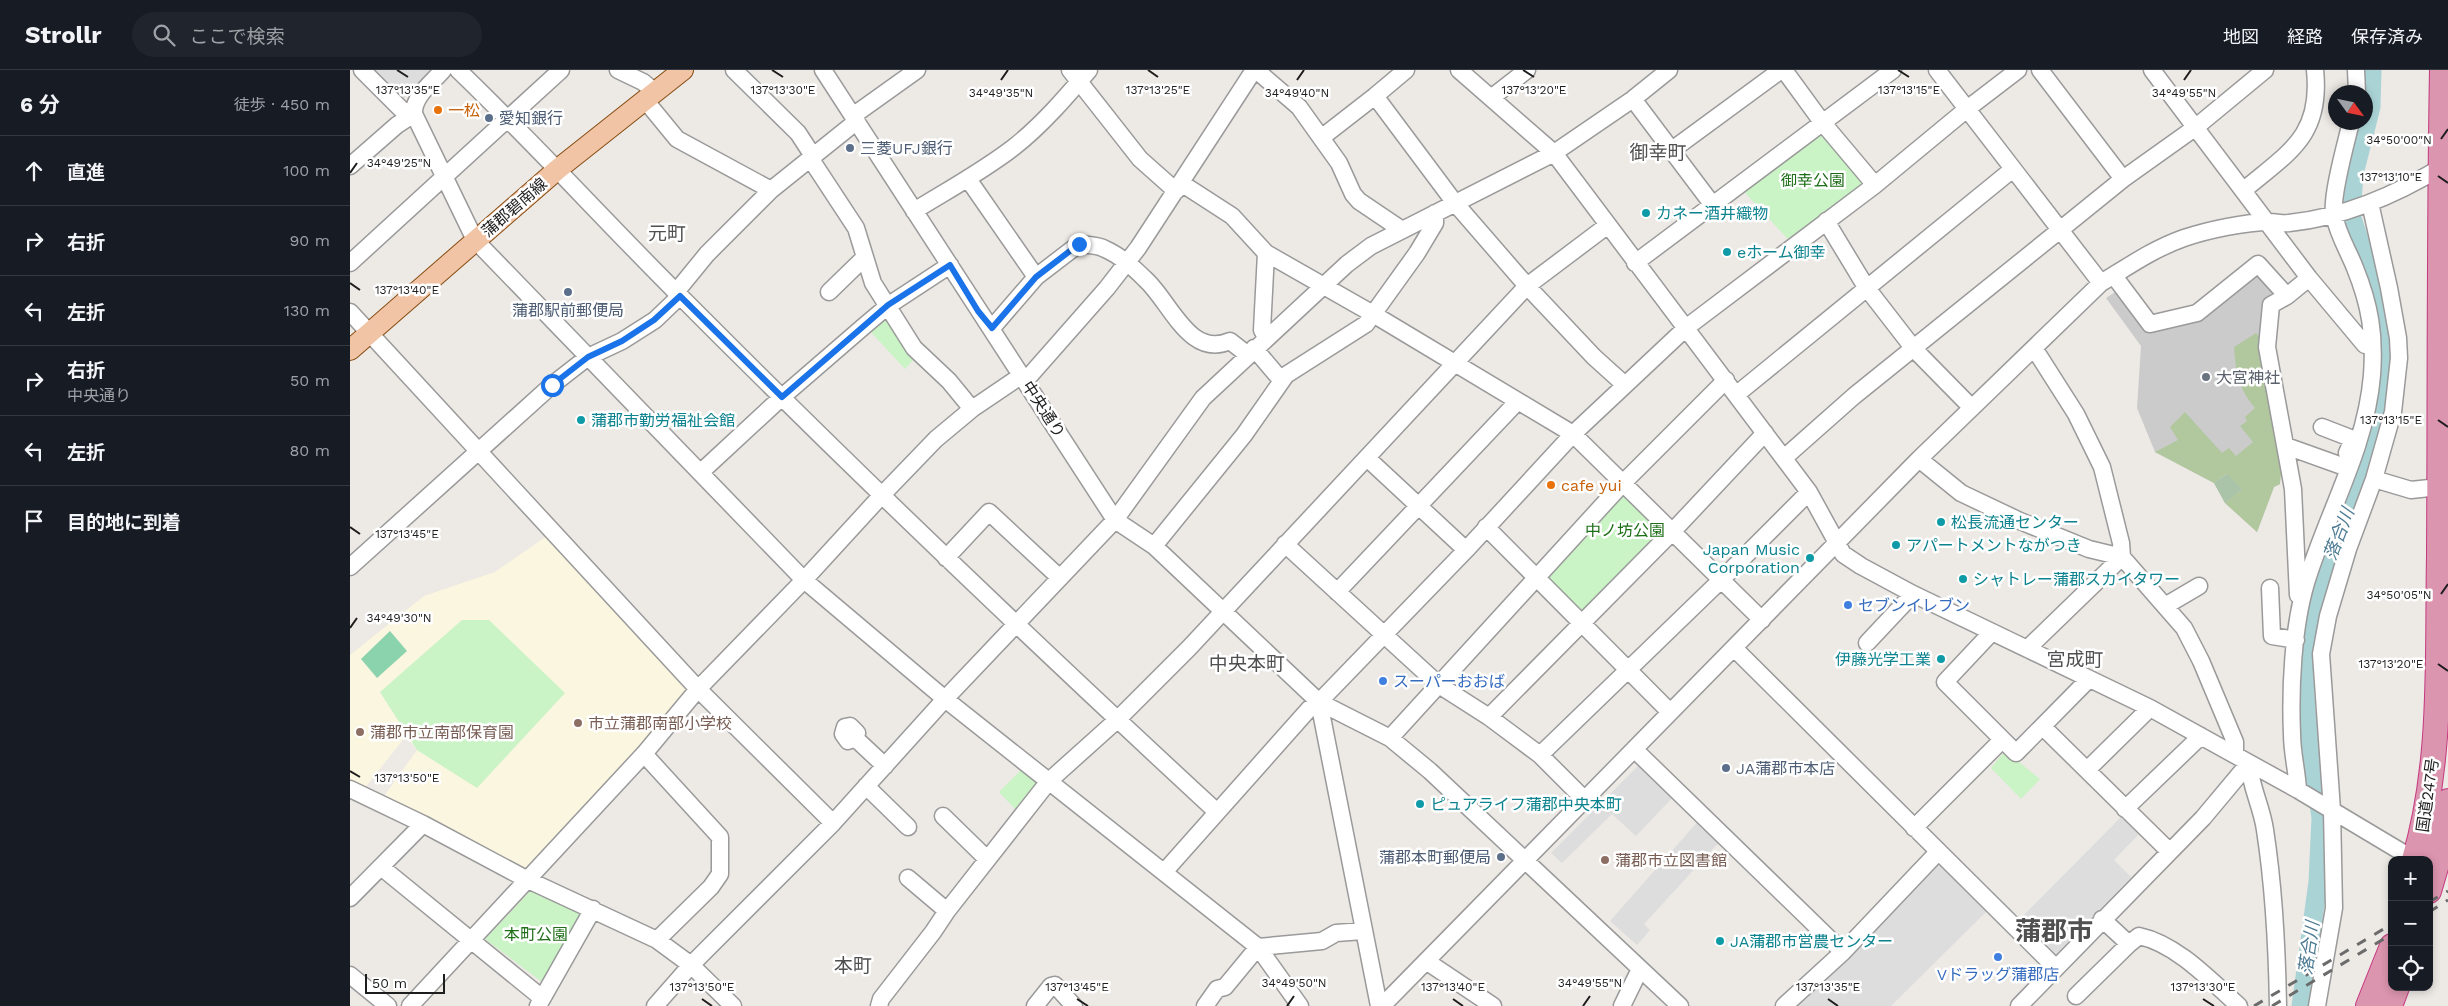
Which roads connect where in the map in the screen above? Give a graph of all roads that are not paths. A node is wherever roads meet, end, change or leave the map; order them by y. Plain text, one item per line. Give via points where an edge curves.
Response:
1 (362, 70) edge
2 (443, 70) edge
3 (458, 70) edge
4 (561, 70) edge
5 (618, 70) edge
6 (683, 70) edge
7 (734, 70) edge
8 (823, 70) edge
9 (917, 70) edge
10 (1255, 70) edge
11 (1406, 70) edge
12 (1459, 70) edge
13 (1527, 70) edge
14 (1669, 70) edge
15 (1783, 70) edge
16 (1893, 70) edge
17 (1937, 70) edge
18 (2018, 70) edge
19 (2040, 70) edge
20 (2152, 70) edge
21 (2264, 70) edge
22 (2315, 70) edge
23 (2356, 70) edge
24 (2442, 70) edge
25 (350, 73) edge
26 (1079, 74) edge
27 (2357, 85) edge
28 (384, 92) junction
29 (650, 96) junction
30 (1375, 96) junction
31 (1491, 98) junction
32 (1633, 99) junction
33 (1967, 109) junction
34 (414, 114) junction
35 (508, 118) junction
36 (855, 118) junction
37 (1822, 122) junction
38 (2196, 127) junction
39 (2349, 130) edge
40 (1321, 138) junction
41 (1672, 150) junction
42 (1554, 153) junction
43 (812, 157) junction
44 (2444, 165) edge
45 (350, 166) edge
46 (558, 169) junction
47 (2013, 169) junction
48 (445, 176) junction
49 (968, 179) junction
50 (2123, 179) junction
51 (1876, 185) junction
52 (1178, 187) junction
53 (771, 190) junction
54 (2244, 190) junction
55 (2370, 203) junction
56 (1455, 204) junction
57 (1712, 204) junction
58 (914, 211) junction
59 (1435, 213) junction
60 (2337, 213) junction
61 (1826, 222) junction
62 (2269, 222) junction
63 (1608, 226) junction
64 (1402, 230) junction
65 (2060, 230) junction
66 (475, 240) junction
67 (1266, 253) junction
68 (864, 258) junction
69 (350, 263) edge
70 (1126, 263) junction
71 (1635, 263) junction
72 (950, 265) junction
73 (1036, 277) junction
74 (2310, 278) junction
75 (2107, 280) junction
76 (1324, 285) junction
77 (1527, 286) junction
78 (1866, 287) junction
79 (828, 292) dead end
80 (678, 294) junction
81 (2286, 296) junction
82 (888, 305) junction
83 (350, 312) edge
84 (1373, 314) junction
85 (1687, 327) junction
86 (992, 328) junction
87 (369, 333) junction
88 (2365, 345) dead end
89 (1256, 347) junction
90 (2034, 348) junction
91 (1914, 349) junction
92 (350, 350) edge
93 (588, 357) junction
94 (1456, 364) junction
95 (1024, 377) junction
96 (1281, 380) junction
97 (1726, 380) junction
98 (1625, 385) junction
99 (1737, 394) junction
100 (782, 397) junction
101 (1517, 402) junction
102 (1971, 407) junction
103 (972, 409) junction
104 (2322, 427) dead end
105 (1766, 433) junction
106 (1573, 434) junction
107 (2286, 446) junction
108 (479, 451) junction
109 (1367, 458) junction
110 (1784, 458) junction
111 (1919, 459) junction
112 (2342, 466) junction
113 (701, 472) junction
114 (2374, 479) junction
115 (1623, 483) junction
116 (2439, 487) junction
117 (1809, 492) junction
118 (881, 496) junction
119 (1419, 506) junction
120 (1115, 520) junction
121 (1486, 528) junction
122 (1672, 532) junction
123 (2321, 541) junction
124 (1838, 542) junction
125 (1285, 544) junction
126 (1154, 546) junction
127 (1466, 550) junction
128 (2122, 556) junction
129 (946, 558) junction
130 (350, 567) edge
131 (1060, 578) junction
132 (1536, 579) junction
133 (1722, 579) junction
134 (804, 580) junction
135 (2200, 586) dead end
136 (2270, 588) dead end
137 (1337, 592) junction
138 (1914, 594) junction
139 (2165, 606) junction
140 (1223, 612) junction
141 (2299, 612) junction
142 (1762, 620) junction
143 (1582, 624) junction
144 (1015, 625) junction
145 (1992, 632) junction
146 (1383, 635) junction
147 (2296, 640) junction
148 (1866, 643) dead end
149 (1734, 648) junction
150 (2027, 649) junction
151 (1628, 669) junction
152 (2089, 679) junction
153 (1439, 685) junction
154 (698, 689) junction
155 (945, 699) junction
156 (1319, 702) junction
157 (2150, 708) junction
158 (1670, 712) junction
159 (1489, 717) junction
160 (1117, 720) junction
161 (2042, 727) junction
162 (2201, 736) junction
163 (854, 738) dead end
164 (1390, 738) junction
165 (2002, 740) junction
166 (1634, 749) junction
167 (644, 754) junction
168 (2235, 754) junction
169 (1540, 755) junction
170 (2249, 763) junction
171 (885, 766) junction
172 (2087, 770) junction
173 (1049, 781) junction
174 (866, 786) junction
175 (350, 789) edge
176 (2298, 790) junction
177 (1584, 799) junction
178 (2448, 801) edge
179 (2329, 808) junction
180 (2125, 809) junction
181 (1217, 812) junction
182 (943, 816) dead end
183 (832, 823) junction
184 (423, 824) junction
185 (908, 827) dead end
186 (1914, 828) junction
187 (1938, 852) junction
188 (2169, 852) junction
189 (2404, 856) edge
190 (2427, 856) edge
191 (987, 859) junction
192 (1525, 860) junction
193 (2433, 860) edge
194 (381, 867) junction
195 (1165, 872) junction
196 (908, 878) dead end
197 (528, 880) junction
198 (350, 898) edge
199 (593, 909) junction
200 (946, 911) junction
201 (2102, 919) junction
202 (1364, 931) junction
203 (657, 940) junction
204 (470, 942) junction
205 (2129, 944) junction
206 (1258, 947) junction
207 (1843, 952) junction
208 (2388, 956) edge
209 (1426, 961) junction
210 (691, 964) junction
211 (2056, 968) junction
212 (1640, 969) junction
213 (350, 975) edge
214 (2396, 991) edge
215 (2076, 996) dead end
216 (540, 1002) edge
217 (388, 1006) edge
218 (410, 1006) edge
219 (655, 1006) edge
220 (733, 1006) edge
221 (879, 1006) edge
222 (1035, 1006) edge
223 (1074, 1006) edge
224 (1205, 1006) edge
225 (1300, 1006) edge
226 (1380, 1006) edge
227 (1493, 1006) edge
228 (1622, 1006) edge
229 (1680, 1006) edge
230 (1784, 1006) edge
231 (2019, 1006) edge
232 (2239, 1006) edge
233 (2278, 1006) edge
234 (2317, 1006) edge
235 (2368, 1006) edge
236 (2390, 1006) edge

1 - 28 street
2 - 34 street via 419,97
3 - 35 street
4 - 35 street
5 - 29 street via 644,82
6 - 29 main road, 蒲郡碧南線
7 - 43 street via 798,134
8 - 36 street, 中央通り
9 - 36 street
10 - 40 street via 1299,107
10 - 52 street
11 - 30 street
12 - 31 street
13 - 31 street
14 - 32 street
15 - 37 street
15 - 41 street
16 - 37 street
17 - 33 street
18 - 33 street
19 - 50 street
20 - 38 street
21 - 38 street
22 - 54 street via 2316,98 2306,132 2295,148
23 - 27 street
24 - 44 highway, 国道247号
25 - 28 street via 354,71 378,94
26 - 49 street via 1054,109 1016,146
26 - 52 street via 1140,159
28 - 34 street via 401,109
29 - 46 main road, 蒲郡碧南線
29 - 53 street via 677,139
30 - 40 street
30 - 56 street
31 - 42 street
32 - 41 street
32 - 42 street
33 - 47 street
33 - 51 street
34 - 45 street
34 - 48 street
35 - 46 street
35 - 48 street
36 - 43 street
36 - 58 street, 中央通り
37 - 51 street
37 - 57 street
38 - 50 street
38 - 54 street
39 - 60 street via 2339,175
40 - 64 street via 1339,163 1359,201
41 - 57 street
42 - 56 street
42 - 63 street
43 - 53 street
43 - 68 street via 856,228
44 - 55 street
44 - 116 highway, 国道247号
46 - 66 main road, 蒲郡碧南線
46 - 80 street
47 - 65 street
47 - 78 street
48 - 66 street
48 - 69 street
49 - 58 street
49 - 73 street
50 - 65 street
51 - 61 street
52 - 67 street via 1232,216
52 - 70 street
53 - 80 street via 707,254
54 - 62 street
55 - 60 street
55 - 114 street via 2390,288 2399,358 2393,412
56 - 59 street
56 - 77 street
57 - 71 street
58 - 72 street, 中央通り
59 - 64 street
59 - 84 street via 1435,223 1422,245
60 - 62 street via 2288,224
60 - 123 street via 2342,243 2372,316 2372,360 2360,439
61 - 78 street
61 - 85 street
62 - 74 street
62 - 75 street via 2219,229 2186,238 2135,260
63 - 71 street
63 - 77 street
64 - 76 street via 1371,246
65 - 75 street
65 - 91 street
66 - 87 main road, 蒲郡碧南線
66 - 93 street
67 - 76 street
67 - 89 street via 1262,330
68 - 79 street
68 - 82 street
70 - 73 street via 1105,248 1079,244
70 - 89 street via 1147,280 1196,339 1209,345 1218,346 1230,340
70 - 95 street
71 - 85 street
72 - 82 street
72 - 86 street, 中央通り
73 - 86 street
74 - 81 street
74 - 88 street
75 - 81 street via 2150,324 2197,313 2258,264
75 - 90 street
76 - 84 street
76 - 89 street
77 - 94 street
77 - 98 street
78 - 91 street
78 - 99 street
80 - 93 street via 654,320 622,341
80 - 100 street
81 - 107 street via 2272,305 2267,347
82 - 100 street
82 - 103 street via 914,348 949,381
83 - 87 street
84 - 94 street
84 - 96 street via 1366,324
85 - 97 street
85 - 98 street
86 - 95 street, 中央通り
87 - 92 main road, 蒲郡碧南線
87 - 108 street
89 - 96 street
89 - 120 street via 1203,398
90 - 102 street
90 - 128 street via 2076,414 2102,467
91 - 102 street
91 - 110 street via 1854,396
93 - 108 street
93 - 113 street
94 - 101 street
94 - 109 street
95 - 103 street
95 - 120 street, 中央通り
96 - 126 street via 1244,435
97 - 99 street
97 - 115 street
98 - 106 street
99 - 105 street
100 - 113 street
100 - 118 street
101 - 106 street
101 - 119 street
102 - 111 street
103 - 118 street via 936,439
104 - 112 street via 2353,438
105 - 110 street
105 - 122 street
106 - 115 street
106 - 121 street
107 - 112 street
107 - 141 street via 2293,489
108 - 130 street
108 - 154 street
109 - 119 street
109 - 125 street
110 - 117 street
111 - 124 street
111 - 128 street via 1967,496 2089,548
112 - 123 street via 2320,532
113 - 134 street
114 - 116 street via 2411,490
114 - 179 street via 2348,549 2328,616 2321,654
115 - 122 street
115 - 132 street
116 - 190 highway, 国道247号 via 2434,742
117 - 124 street
117 - 133 street
118 - 129 street
118 - 134 street
119 - 127 street
119 - 137 street
120 - 126 street, 中央通り
120 - 131 street
121 - 127 street
121 - 132 street
122 - 133 street
122 - 143 street
123 - 141 street
124 - 138 street via 1844,554 1861,566
124 - 142 street
125 - 137 street
125 - 140 street
126 - 140 street, 中央通り
127 - 146 street
128 - 139 street
128 - 150 street
129 - 131 street via 989,512
129 - 144 street
131 - 144 street
132 - 143 street
132 - 153 street
133 - 142 street
133 - 151 street
134 - 154 street
134 - 155 street
135 - 139 street
136 - 147 street via 2272,636
137 - 146 street
138 - 145 street
138 - 148 street
139 - 168 street via 2184,628 2201,661 2235,742
140 - 156 street, 中央通り
140 - 160 street
141 - 147 street
142 - 149 street
143 - 151 street
143 - 159 street
144 - 155 street
144 - 160 street
145 - 150 street
145 - 165 street via 1945,682
146 - 153 street
146 - 156 street
147 - 176 street via 2292,734
149 - 158 street
149 - 186 street
150 - 152 street
151 - 158 street
151 - 169 street
152 - 157 street
152 - 161 street
153 - 159 street
153 - 164 street
154 - 167 street
154 - 183 street
155 - 171 street
155 - 173 street
156 - 164 street, 中央通り
156 - 181 street
156 - 202 street
157 - 162 street
157 - 172 street
158 - 166 street
159 - 169 street
160 - 173 street
160 - 181 street
161 - 165 street via 2016,753
161 - 172 street
162 - 168 street
162 - 180 street
163 - 171 street
164 - 192 street, 中央通り via 1430,770
165 - 186 street
166 - 177 street
166 - 207 street
167 - 197 street
167 - 203 street via 720,837 720,874
168 - 170 street
169 - 177 street
170 - 176 street
170 - 188 street via 2203,818
170 - 233 street via 2265,827
171 - 174 street
172 - 180 street
173 - 191 street
173 - 195 street
174 - 183 street
174 - 185 street
175 - 184 street
176 - 179 street
177 - 192 street
178 - 193 highway, 国道247号 via 2442,847
179 - 189 street
179 - 234 street via 2334,908
180 - 188 street
181 - 195 street
182 - 191 street
183 - 210 street
184 - 194 street
184 - 197 street
186 - 187 street
187 - 207 street
187 - 211 street
188 - 201 street
191 - 200 street
192 - 209 street
192 - 212 street, 中央通り
194 - 198 street
194 - 204 street
195 - 206 street
196 - 200 street
197 - 199 street
197 - 204 street
199 - 203 street
199 - 216 street
200 - 221 street
201 - 205 street
201 - 211 street
202 - 206 street via 1336,933 1322,941
202 - 226 street
203 - 210 street
204 - 216 street
204 - 218 street
205 - 215 street
205 - 232 street via 2139,936 2153,939 2203,971
206 - 224 street via 1225,987 1217,988
206 - 225 street
207 - 230 street
208 - 235 highway
209 - 226 street
209 - 227 street
210 - 219 street
210 - 220 street
211 - 231 street
212 - 228 street
212 - 229 street, 中央通り
213 - 217 street
214 - 236 highway
222 - 223 street via 1055,985

